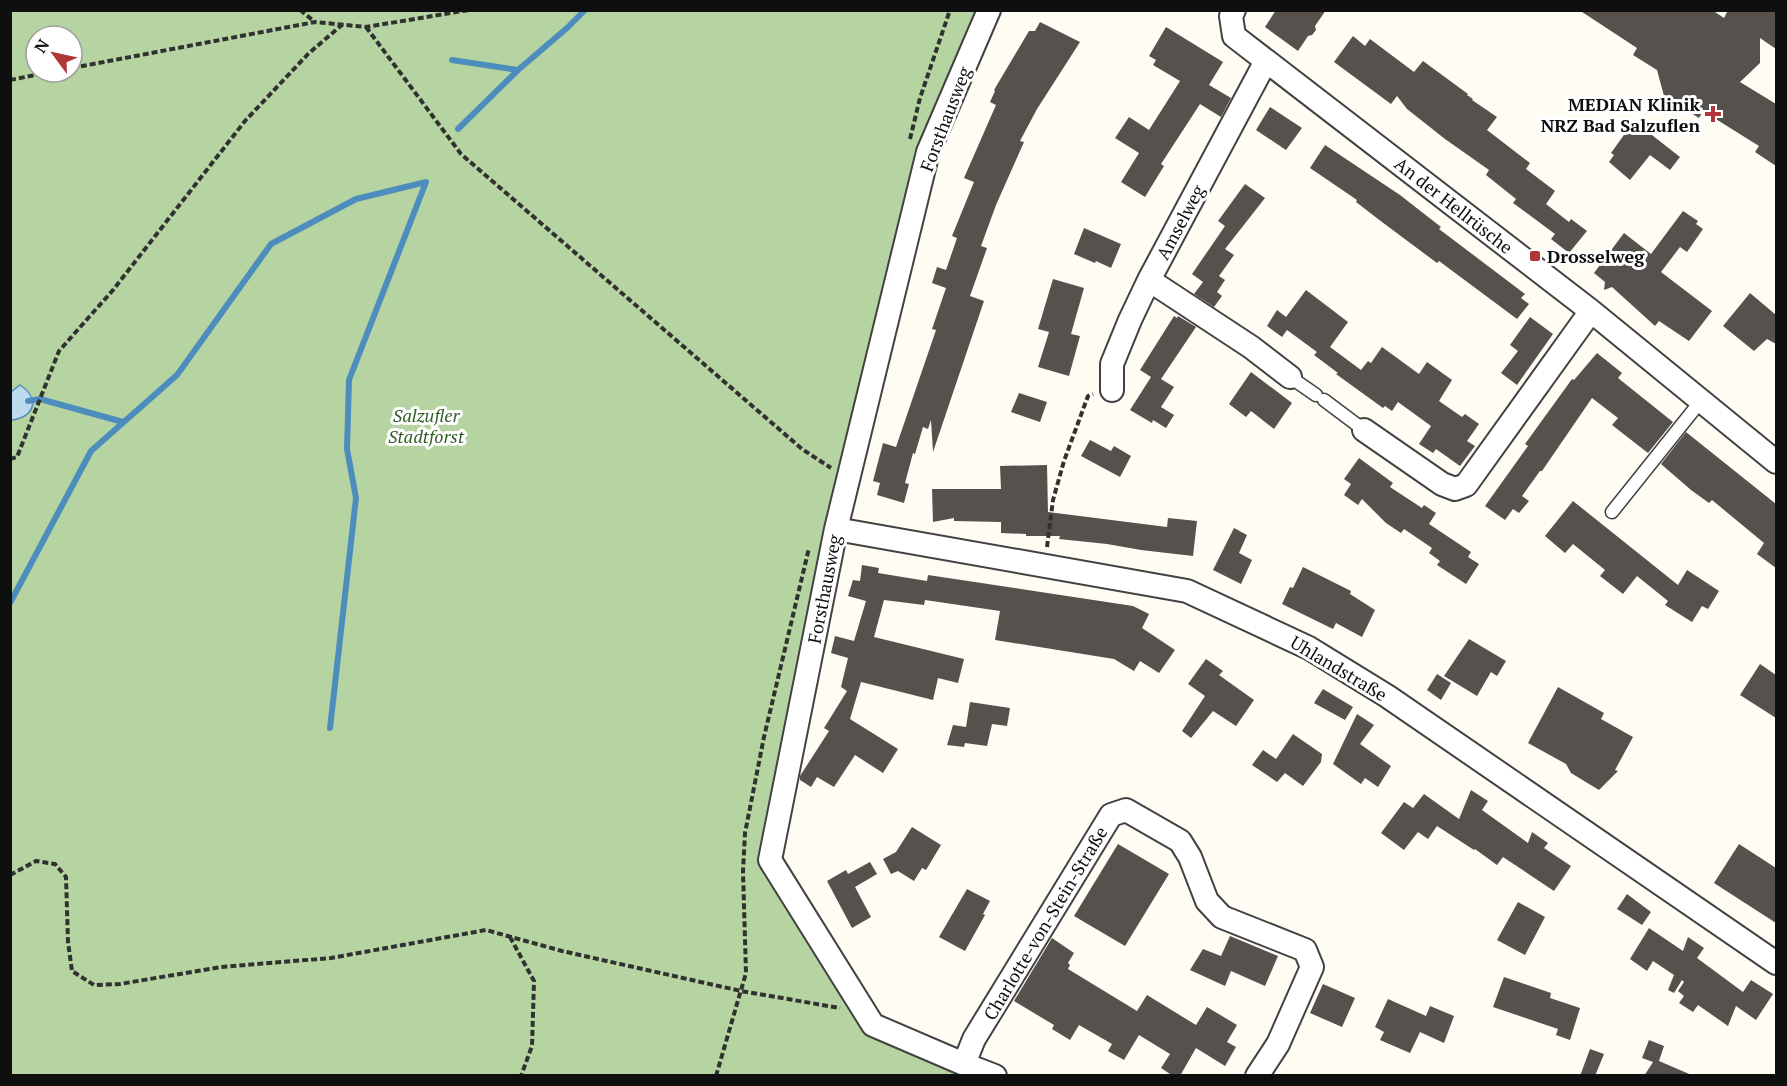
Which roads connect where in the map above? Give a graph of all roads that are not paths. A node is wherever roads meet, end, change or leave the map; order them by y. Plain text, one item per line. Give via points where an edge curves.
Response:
1 (989, 10) edge
2 (1234, 10) edge
3 (1266, 61) junction
4 (1149, 280) junction
5 (1591, 311) junction
6 (1290, 377) joint
7 (1112, 390) road end
8 (1700, 402) junction
9 (1364, 430) joint
10 (1776, 462) edge
11 (1612, 512) dead end
12 (836, 530) junction
13 (1776, 963) edge
14 (964, 1064) junction
15 (996, 1076) edge
16 (1257, 1076) edge

1 - 12 street, Forsthausweg via 928,152
2 - 3 street, An der Hellrüsche via 1234,36
3 - 4 street, Amselweg
3 - 5 street, An der Hellrüsche
4 - 6 street
4 - 7 street, Amselweg via 1112,364
5 - 8 street, An der Hellrüsche
5 - 9 street via 1466,485 1455,489 1442,484
6 - 9 lane
8 - 10 street, An der Hellrüsche
8 - 11 lane
12 - 13 street, Uhlandstraße via 1187,591 1309,648 1387,696
12 - 14 street, Forsthausweg via 770,860 873,1025
14 - 15 street, Forsthausweg
14 - 16 street, Charlotte-von-Stein-Straße via 974,1039 1111,815 1126,810 1180,841 1191,857 1207,902 1222,917 1305,950 1312,967 1278,1044

